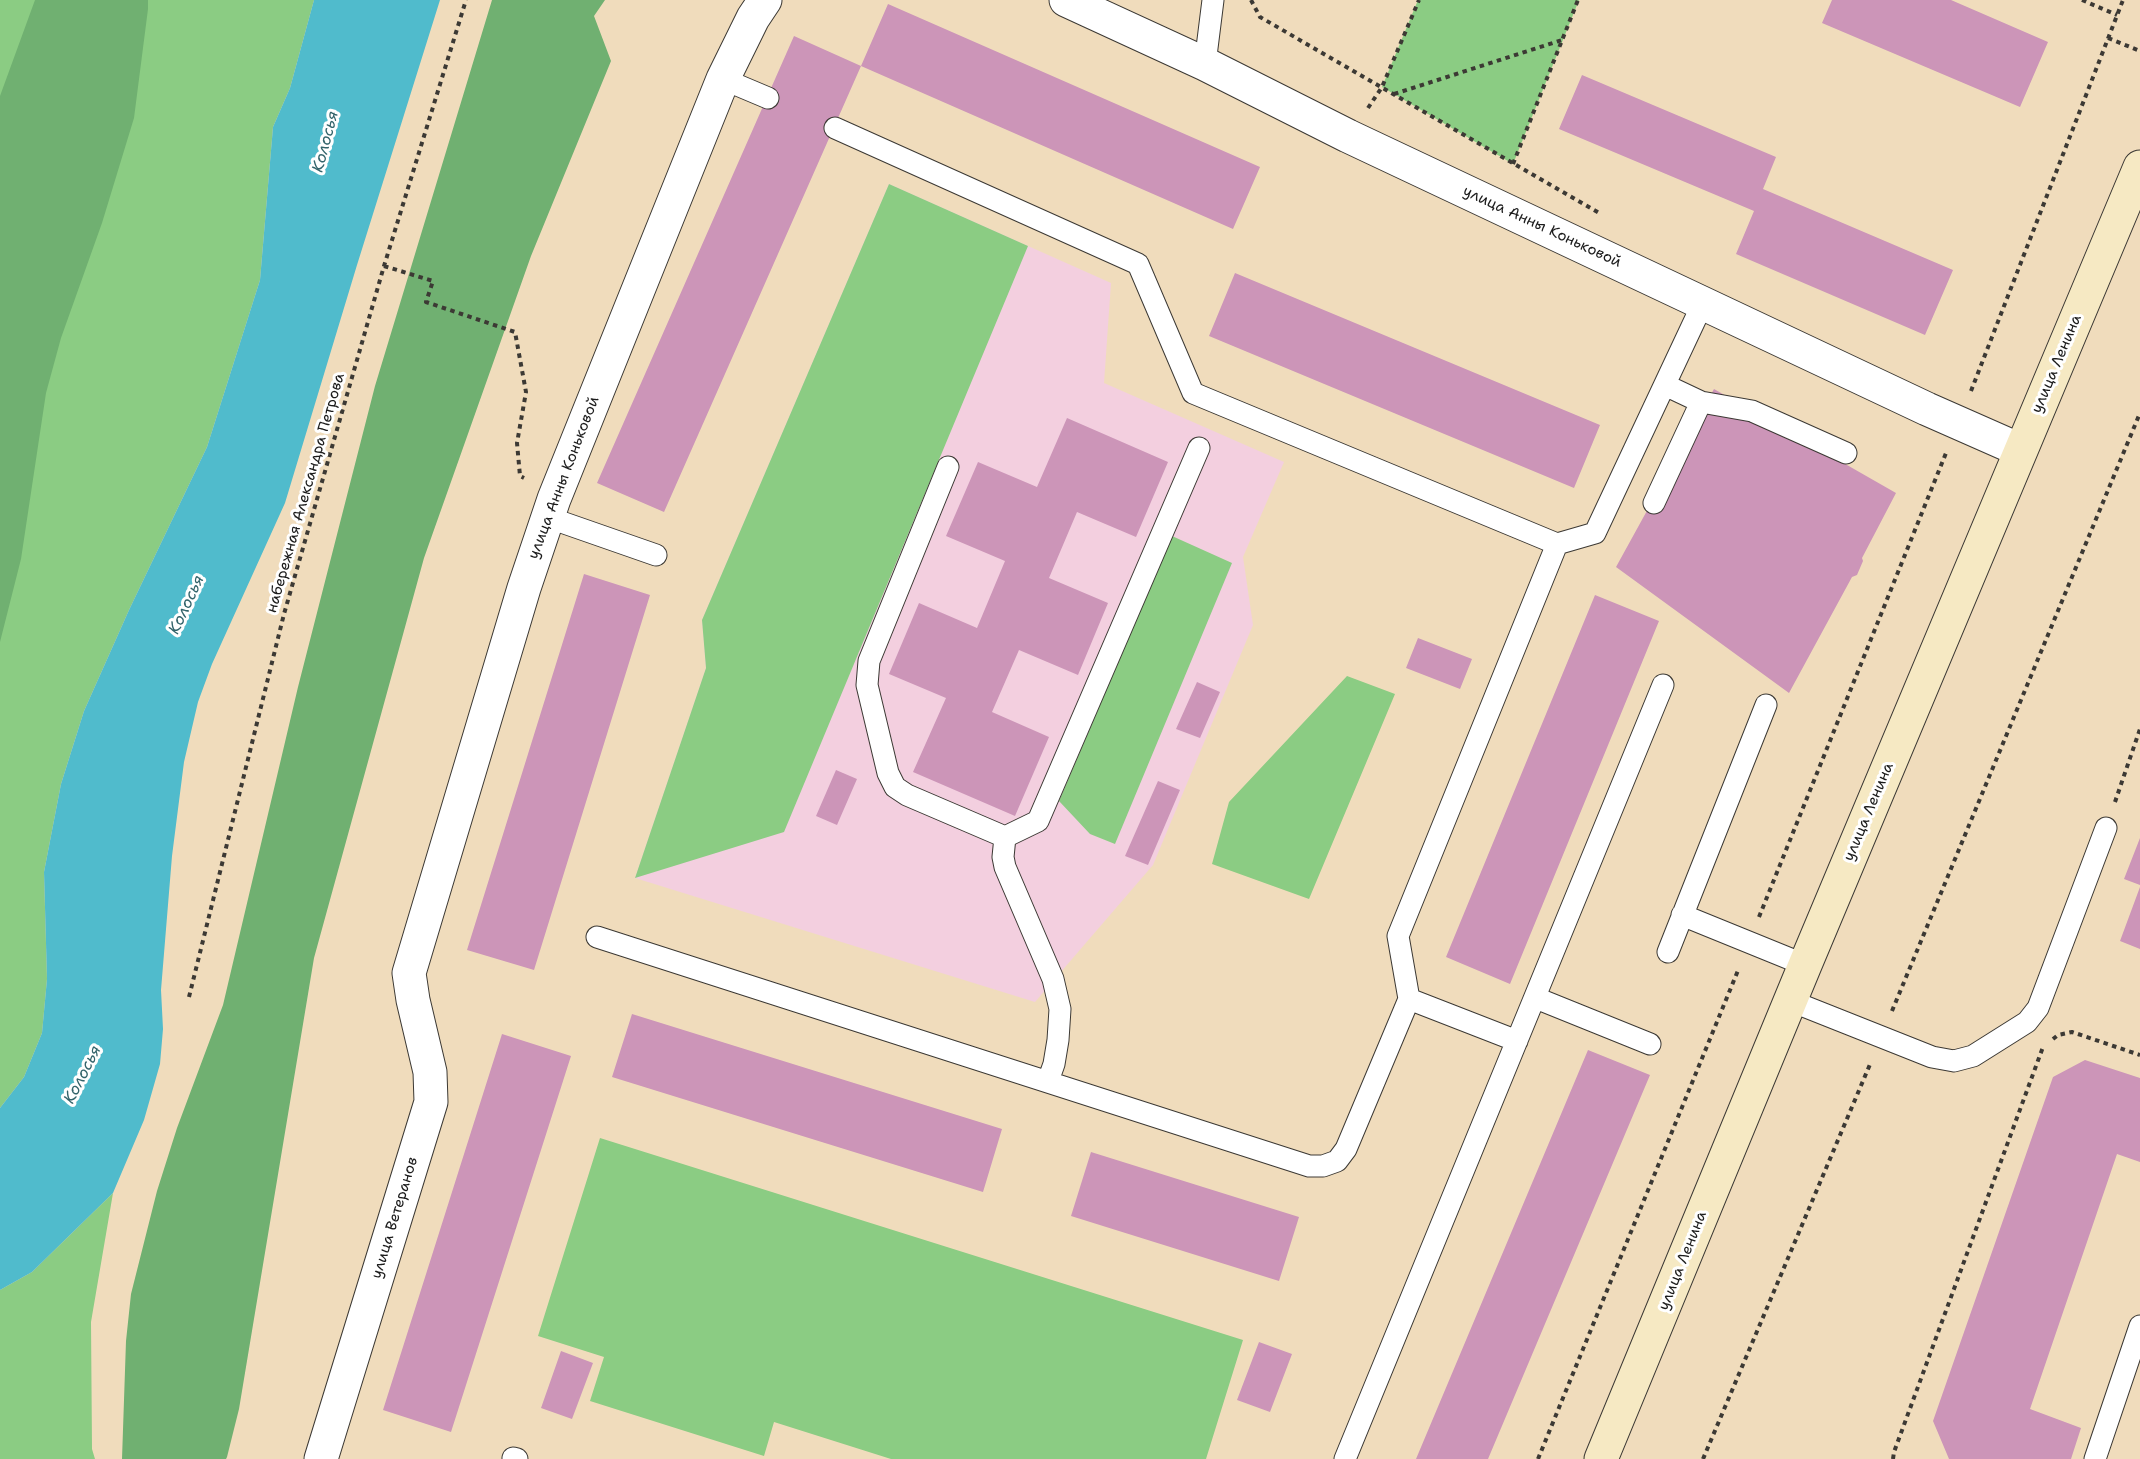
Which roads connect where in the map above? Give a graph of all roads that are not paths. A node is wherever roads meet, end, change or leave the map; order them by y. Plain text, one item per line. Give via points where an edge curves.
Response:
1 (765, 0) edge
2 (1066, 0) edge
3 (1213, 0) edge
4 (1205, 63) junction
5 (723, 79) junction
6 (768, 98) dead end
7 (835, 128) dead end
8 (2140, 167) edge
9 (1703, 303) junction
10 (1665, 385) junction
11 (1701, 402) junction
12 (1199, 448) dead end
13 (2020, 450) junction
14 (1846, 453) dead end
15 (948, 467) dead end
16 (1654, 503) dead end
17 (550, 508) junction
18 (1557, 544) junction
19 (656, 555) dead end
20 (1663, 685) dead end
21 (1766, 705) dead end
22 (2106, 828) road end
23 (1005, 837) junction
24 (1682, 915) junction
25 (597, 938) dead end
26 (1668, 952) dead end
27 (1805, 965) junction
28 (409, 972) joint
29 (1536, 998) junction
30 (1409, 999) junction
31 (1791, 1001) junction
32 (1517, 1041) junction
33 (1650, 1044) dead end
34 (1048, 1081) junction
35 (2140, 1326) edge
36 (321, 1459) edge
37 (1345, 1459) edge
38 (1601, 1459) edge
39 (2095, 1459) edge

1 - 5 street, улица Анны Коньковой
2 - 4 street, улица Анны Коньковой
3 - 4 lane
4 - 9 street, улица Анны Коньковой via 1348,136
5 - 6 lane
5 - 17 street, улица Анны Коньковой
7 - 18 lane via 1138,264 1193,393
8 - 13 main road, улица Ленина
9 - 10 lane
9 - 13 street, улица Анны Коньковой
10 - 11 lane
10 - 18 lane via 1595,533
11 - 14 lane via 1752,411
11 - 16 lane
12 - 23 lane via 1038,821
13 - 27 main road, улица Ленина
15 - 23 lane via 869,661 867,685 888,774 895,787
17 - 19 lane
17 - 28 street, улица Анны Коньковой
18 - 30 lane via 1398,936
20 - 29 lane
21 - 24 lane
22 - 31 lane via 2038,1008 2027,1022 1973,1056 1954,1061 1932,1057
23 - 34 lane via 1005,867 1053,979 1060,1009 1054,1064
24 - 26 lane
24 - 27 lane
25 - 34 lane
27 - 31 main road, улица Ленина
28 - 36 street, улица Ветеранов via 430,1072 430,1101
29 - 32 lane
29 - 33 lane
30 - 32 lane
30 - 34 lane via 1346,1149 1337,1161 1323,1166 1309,1166
31 - 38 main road, улица Ленина
32 - 37 lane
35 - 39 lane

